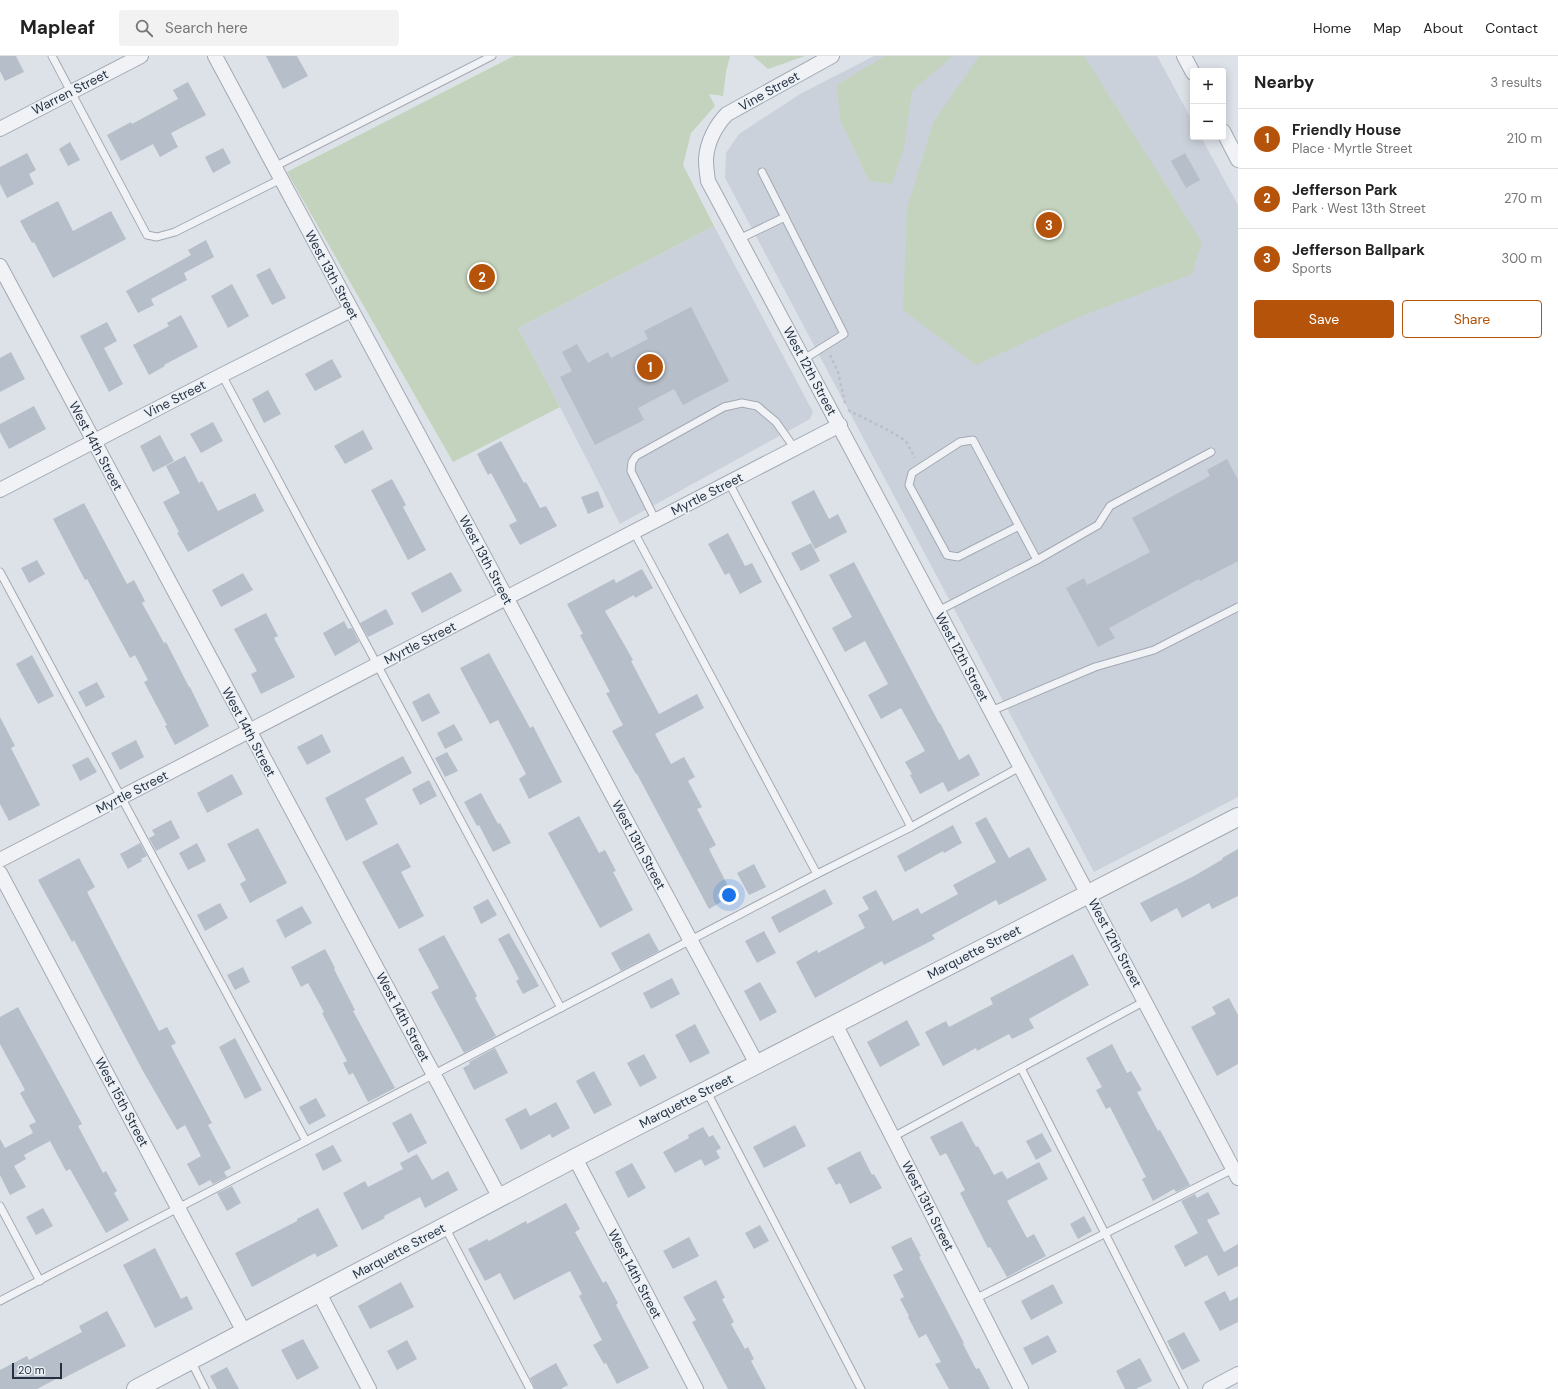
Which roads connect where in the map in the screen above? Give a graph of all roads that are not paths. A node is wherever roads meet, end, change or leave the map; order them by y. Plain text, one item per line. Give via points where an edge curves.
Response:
1 (52, 56) edge
2 (141, 56) edge
3 (215, 56) edge
4 (492, 56) edge
5 (832, 56) edge
6 (1184, 56) edge
7 (1190, 68) edge
8 (71, 92) junction
9 (0, 129) edge
10 (714, 133) joint
11 (1226, 137) edge
12 (1238, 160) edge
13 (274, 167) junction
14 (762, 172) dead end
15 (281, 179) junction
16 (785, 217) junction
17 (739, 239) junction
18 (0, 266) edge
19 (351, 310) junction
20 (804, 359) junction
21 (222, 375) junction
22 (840, 426) junction
23 (94, 441) junction
24 (795, 449) junction
25 (1211, 452) dead end
26 (729, 483) junction
27 (0, 490) edge
28 (656, 521) junction
29 (1019, 526) junction
30 (634, 532) junction
31 (1037, 560) junction
32 (0, 572) edge
33 (507, 598) junction
34 (1238, 606) edge
35 (938, 611) junction
36 (377, 665) junction
37 (991, 711) junction
38 (249, 732) junction
39 (1020, 767) junction
40 (121, 798) junction
41 (1238, 817) edge
42 (911, 827) junction
43 (0, 860) edge
44 (0, 873) edge
45 (817, 874) junction
46 (1088, 894) junction
47 (690, 940) junction
48 (1145, 1001) junction
49 (561, 1008) junction
50 (835, 1024) junction
51 (757, 1064) junction
52 (1021, 1068) junction
53 (433, 1074) junction
54 (706, 1090) junction
55 (893, 1137) junction
56 (306, 1141) junction
57 (574, 1158) junction
58 (1235, 1174) edge
59 (500, 1198) junction
60 (0, 1206) edge
61 (178, 1208) junction
62 (445, 1227) junction
63 (1105, 1234) junction
64 (40, 1280) junction
65 (319, 1293) junction
66 (975, 1299) junction
67 (0, 1301) edge
68 (244, 1332) junction
69 (190, 1360) junction
70 (1238, 1374) edge
71 (136, 1389) edge
72 (205, 1389) edge
73 (369, 1389) edge
74 (530, 1389) edge
75 (696, 1389) edge
76 (861, 1389) edge
77 (1022, 1389) edge
78 (1184, 1389) edge
79 (1210, 1389) edge

1 - 8 lane
2 - 8 street, Warren Street
3 - 13 street, West 13th Street
4 - 13 lane
5 - 10 street, Vine Street via 727,114 718,123
6 - 7 street
8 - 9 street, Warren Street
8 - 15 lane via 147,235 157,237 175,232
10 - 17 street, West 12th Street via 706,158 708,181
11 - 12 street
13 - 15 street, West 13th Street
14 - 16 lane
15 - 19 street, West 13th Street
16 - 17 lane
16 - 20 lane via 844,334
17 - 20 street, West 12th Street
18 - 23 street, West 14th Street
19 - 21 street, Vine Street
19 - 33 street, West 13th Street
20 - 22 street, West 12th Street
21 - 23 street, Vine Street
21 - 36 lane
22 - 24 street, Myrtle Street
22 - 35 street, West 12th Street
23 - 27 street, Vine Street
23 - 38 street, West 14th Street
24 - 26 street, Myrtle Street
24 - 28 lane via 776,422 757,406 742,403 724,407 636,456 632,462 631,471
25 - 31 lane via 1110,506 1098,524
26 - 28 street, Myrtle Street
26 - 42 lane
28 - 30 street, Myrtle Street
29 - 29 lane via 973,440 960,442 912,473 909,484 948,555 958,557
29 - 31 lane
30 - 33 street, Myrtle Street
30 - 45 lane
31 - 35 lane
32 - 40 lane
33 - 36 street, Myrtle Street
33 - 47 street, West 13th Street
34 - 37 lane via 1154,650 1095,667
35 - 37 street, West 12th Street
36 - 38 street, Myrtle Street
36 - 49 lane
37 - 39 street, West 12th Street
38 - 40 street, Myrtle Street
38 - 53 street, West 14th Street
39 - 42 lane
39 - 46 street, West 12th Street
40 - 43 street, Myrtle Street
40 - 56 lane
41 - 46 street, Marquette Street
42 - 45 lane
44 - 61 street, West 15th Street
45 - 47 lane
46 - 48 street, West 12th Street
46 - 50 street, Marquette Street
47 - 49 lane
47 - 51 street, West 13th Street
48 - 52 lane
48 - 58 street, West 12th Street
49 - 53 lane
50 - 51 street, Marquette Street
50 - 55 street, West 13th Street
51 - 54 street, Marquette Street
52 - 55 lane
52 - 63 lane
53 - 56 lane
53 - 59 street, West 14th Street
54 - 57 street, Marquette Street
54 - 76 lane
55 - 66 street, West 13th Street
56 - 61 lane
57 - 59 street, Marquette Street
57 - 75 street, West 14th Street
58 - 63 lane
59 - 62 street, Marquette Street
60 - 64 lane
61 - 64 lane
61 - 68 street, West 15th Street
62 - 65 street, Marquette Street
62 - 74 lane
63 - 66 lane
63 - 78 lane
64 - 67 lane
65 - 68 street, Marquette Street
65 - 73 street
66 - 77 street, West 13th Street
68 - 69 street, Marquette Street
69 - 71 street, Marquette Street
69 - 72 lane
70 - 79 street

